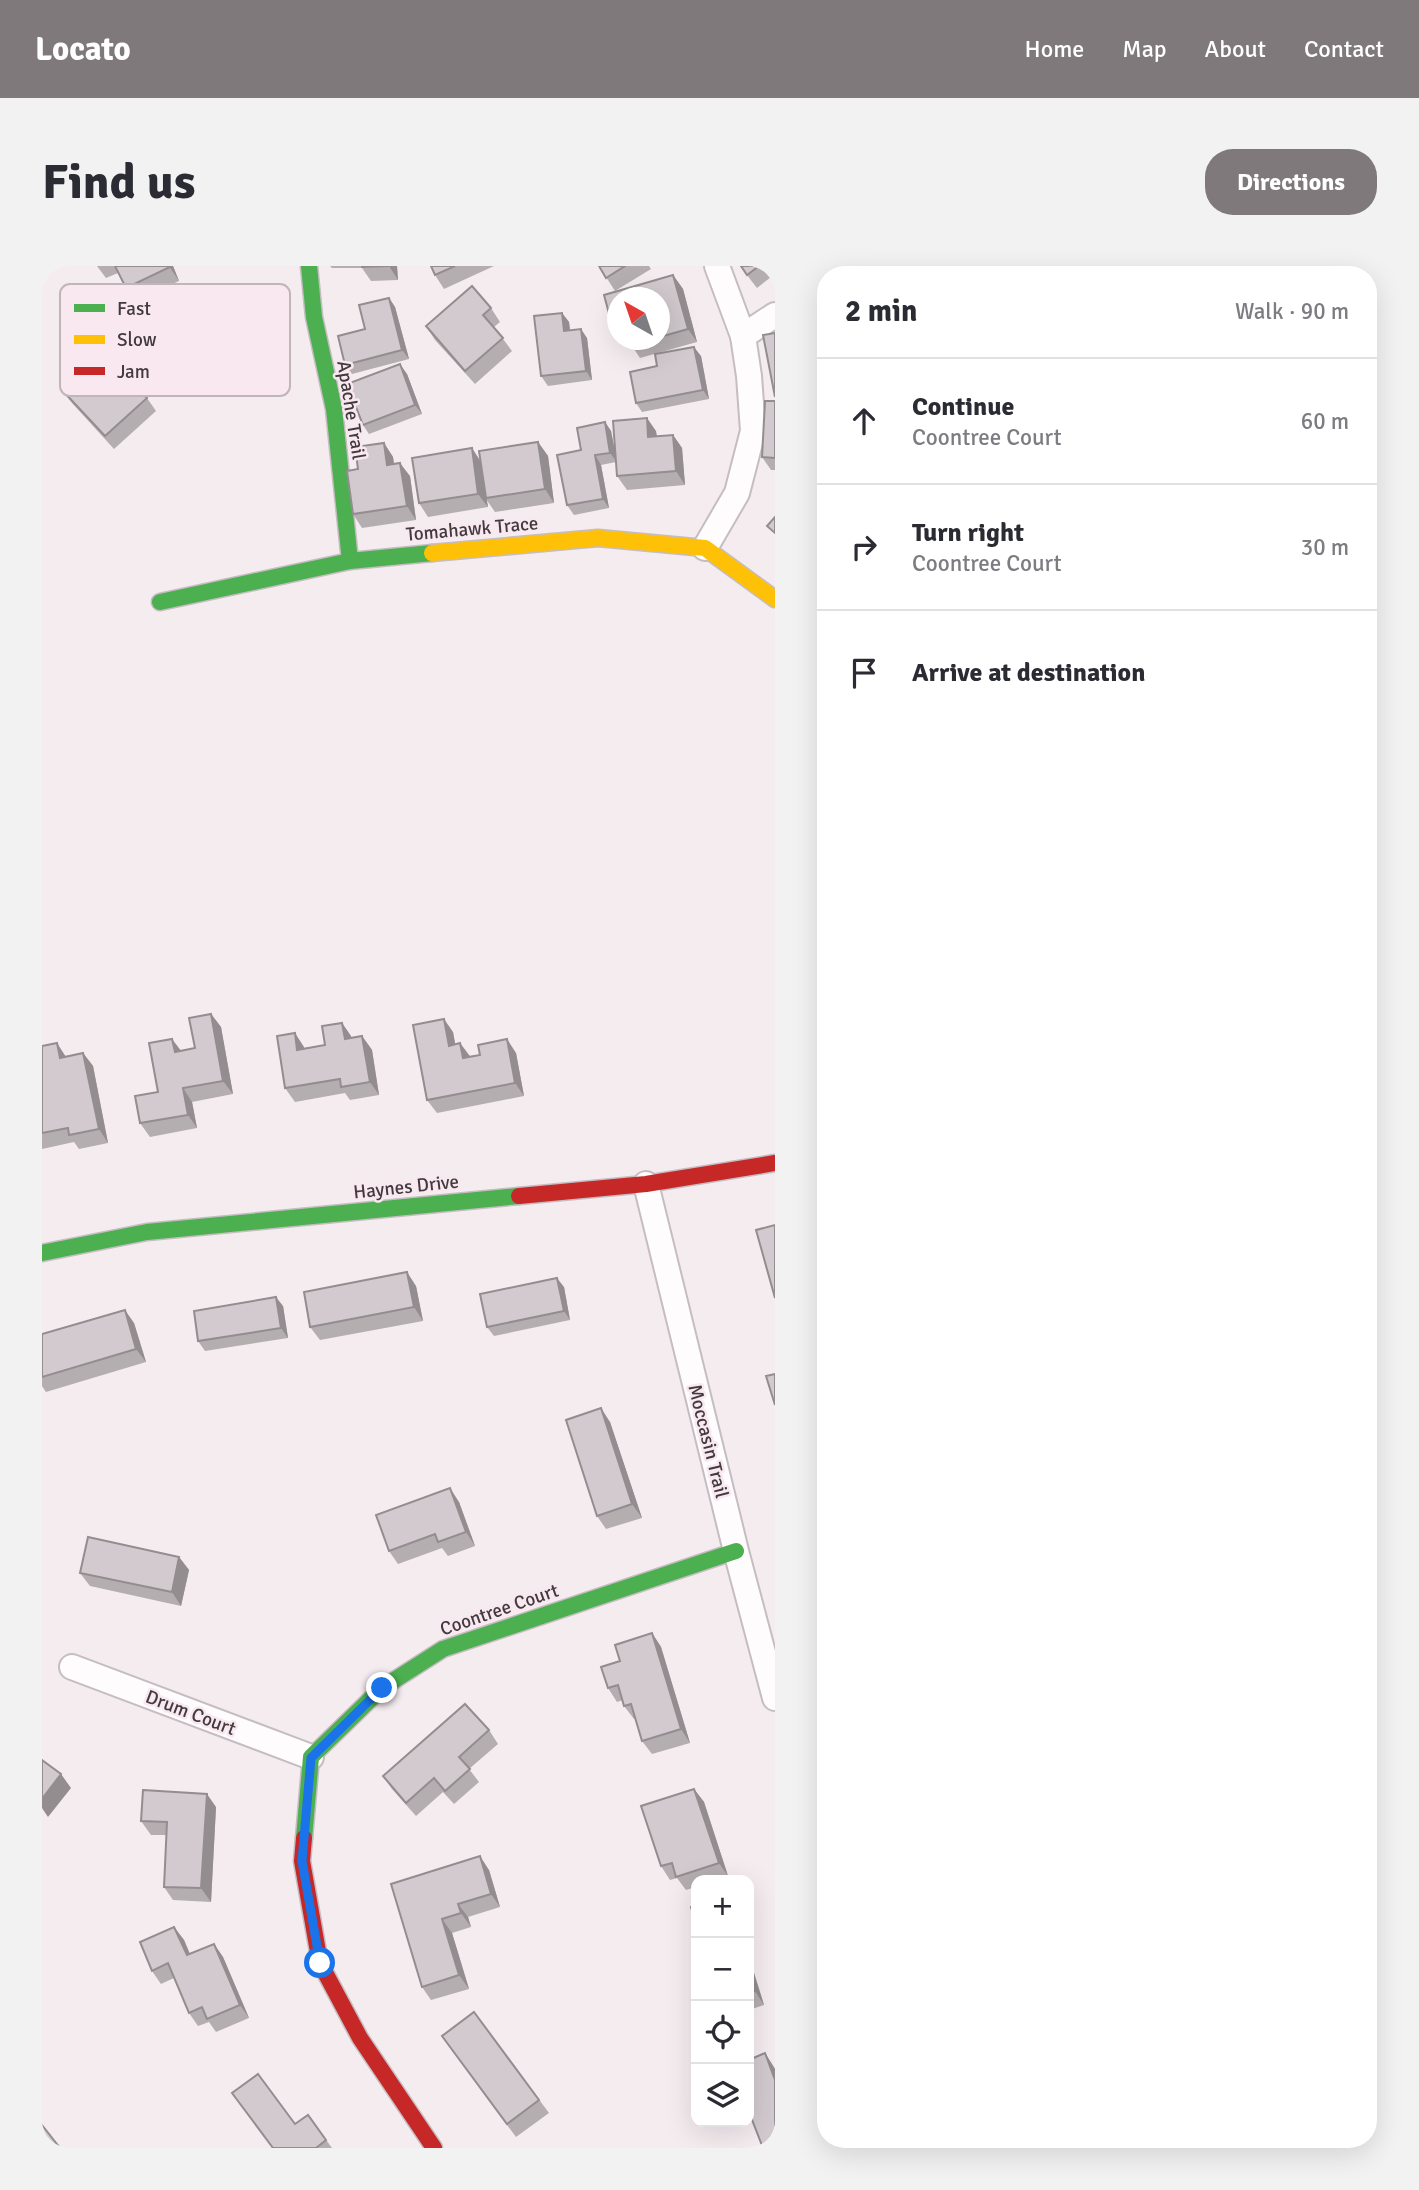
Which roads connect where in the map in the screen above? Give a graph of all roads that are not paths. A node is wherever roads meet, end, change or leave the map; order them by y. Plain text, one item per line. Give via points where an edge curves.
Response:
1 (309, 266) edge
2 (717, 266) edge
3 (775, 315) edge
4 (743, 336) junction
5 (705, 548) junction
6 (350, 561) junction
7 (775, 599) edge
8 (160, 602) dead end
9 (775, 1163) edge
10 (646, 1184) junction
11 (42, 1253) edge
12 (736, 1551) junction
13 (72, 1667) dead end
14 (775, 1698) edge
15 (311, 1758) junction
16 (434, 2148) edge

1 - 6 street, Apache Trail via 314,317 334,409
2 - 4 street
3 - 4 street
4 - 5 street via 753,431 737,493
5 - 6 street, Tomahawk Trace via 598,538
5 - 7 street
6 - 8 street, Tomahawk Trace
9 - 10 street, Haynes Drive
10 - 11 street, Haynes Drive via 147,1232
10 - 12 street, Moccasin Trail
12 - 14 street, Moccasin Trail
12 - 15 street, Coontree Court via 443,1649 382,1688
13 - 15 street, Drum Court
15 - 16 street via 302,1861 320,1963 360,2038

